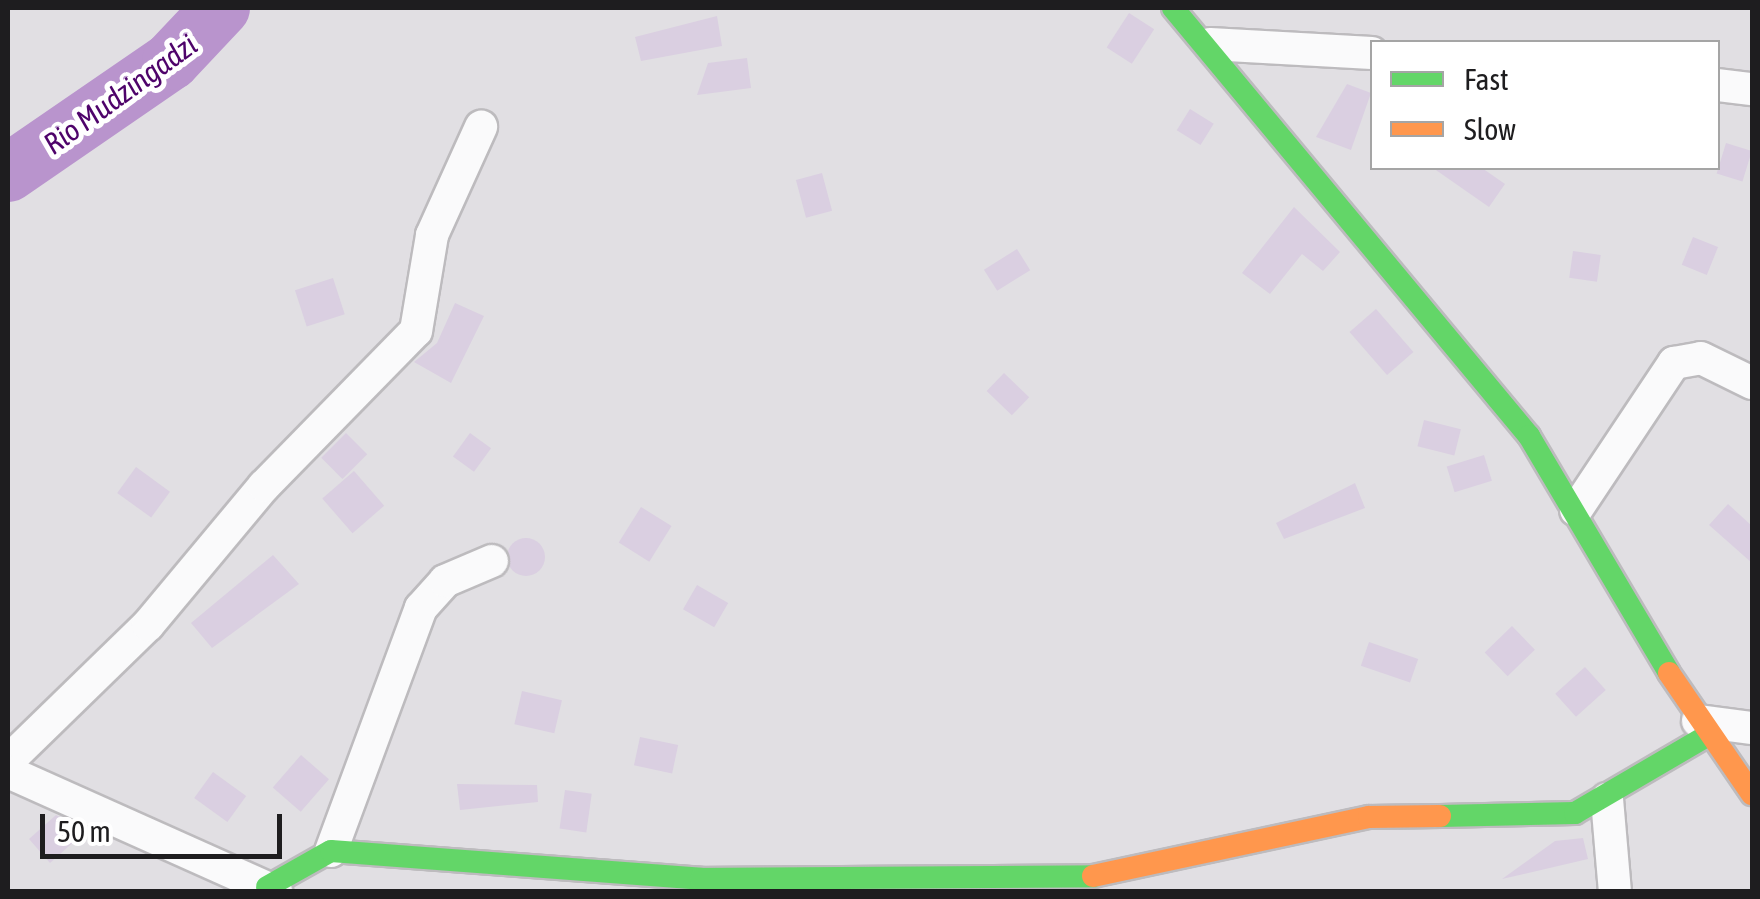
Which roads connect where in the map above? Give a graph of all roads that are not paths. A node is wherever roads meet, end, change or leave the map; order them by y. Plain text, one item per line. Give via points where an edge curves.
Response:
1 (1174, 8) edge
2 (1210, 44) junction
3 (1370, 53) edge
4 (1720, 85) edge
5 (1752, 89) edge
6 (481, 127) dead end
7 (1752, 384) edge
8 (1576, 510) junction
9 (492, 561) dead end
10 (1752, 728) edge
11 (1703, 729) junction
12 (8, 761) edge
13 (8, 772) edge
14 (1752, 794) edge
15 (1607, 799) junction
16 (331, 852) junction
17 (272, 889) edge
18 (953, 889) edge
19 (1614, 892) edge

1 - 2 street
2 - 3 street
2 - 8 street via 1529,436
4 - 5 street
6 - 12 street via 432,235 416,331 264,486 148,624
7 - 8 street via 1700,358 1674,363
8 - 11 street
9 - 16 street via 445,581 421,608
10 - 11 street
11 - 14 street
11 - 15 street
13 - 17 street
15 - 18 street via 1540,820 1369,818 1074,880
15 - 19 street
16 - 17 street
16 - 18 street

